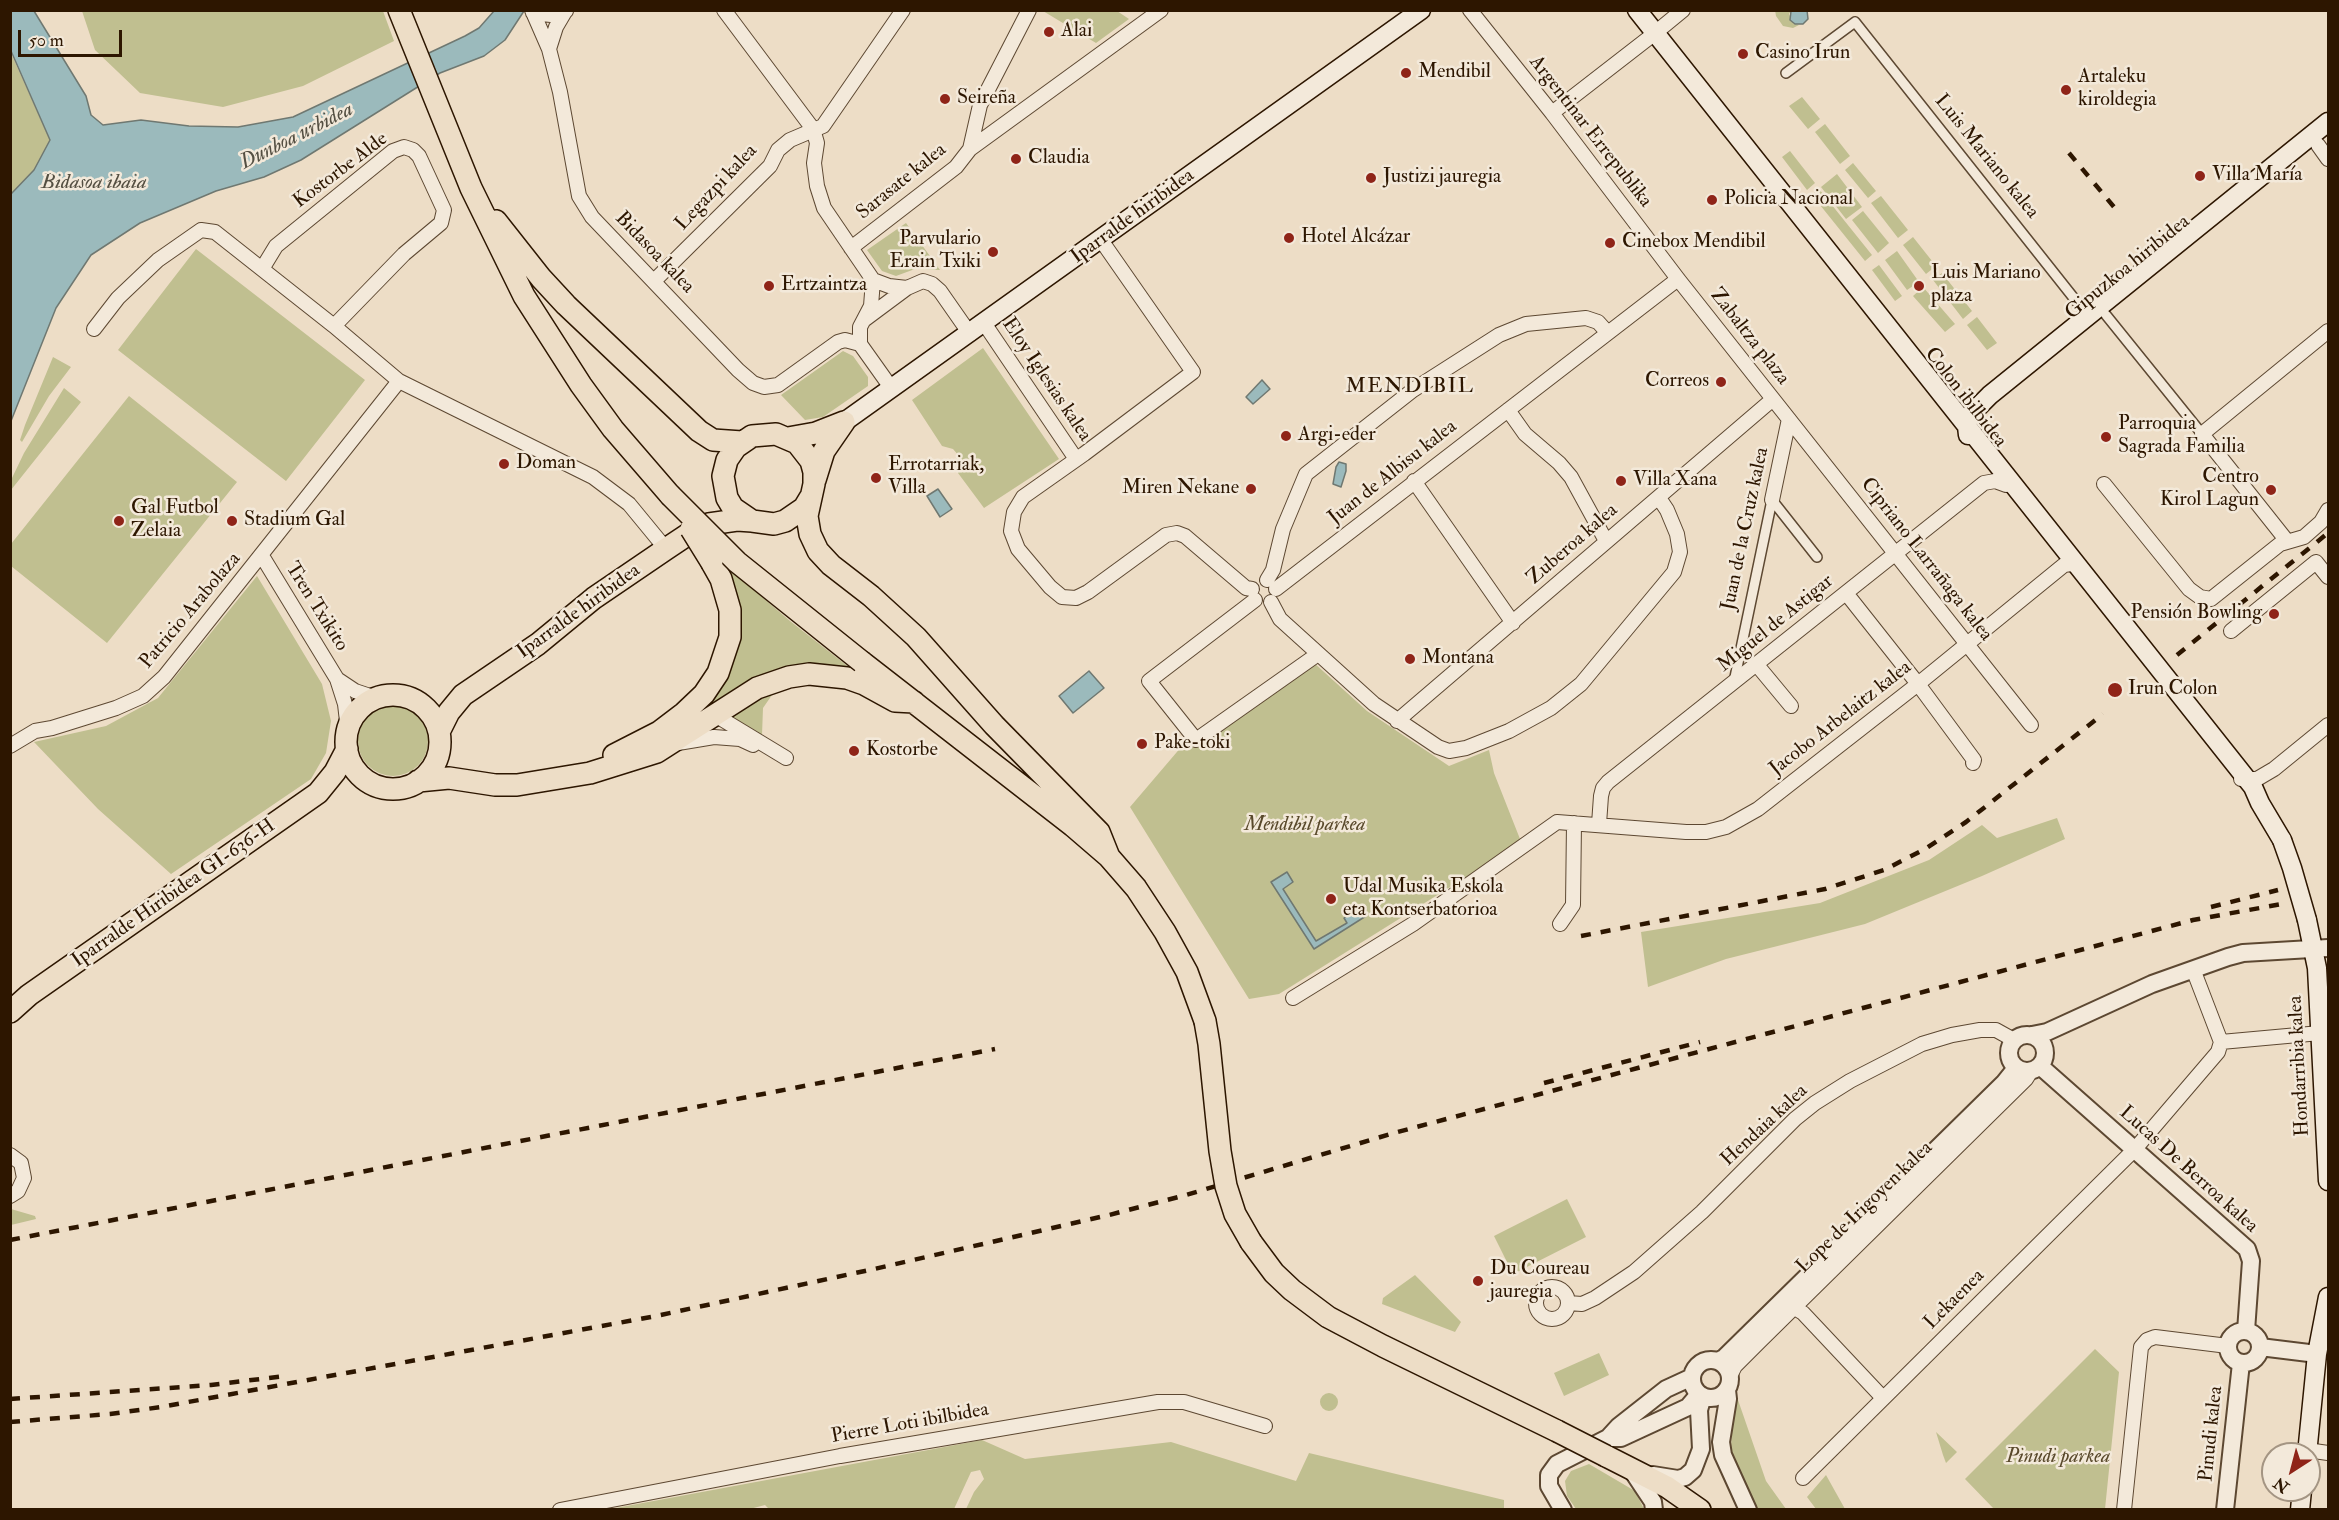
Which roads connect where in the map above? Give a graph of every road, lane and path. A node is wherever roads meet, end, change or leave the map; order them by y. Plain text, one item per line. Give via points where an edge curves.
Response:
1 (724, 10) edge
2 (903, 10) edge
3 (1029, 10) edge
4 (1161, 10) edge
5 (1421, 10) edge
6 (1470, 10) edge
7 (1629, 10) edge
8 (1637, 10) edge
9 (1683, 10) edge
10 (566, 11) edge
11 (532, 12) edge
12 (401, 15) edge
13 (1653, 35) junction
14 (549, 49) junction
15 (1786, 73) dead end
16 (1552, 113) junction
17 (2328, 122) edge
18 (813, 129) junction
19 (2325, 146) edge
20 (970, 149) junction
21 (471, 188) junction
22 (1101, 240) junction
23 (851, 248) junction
24 (262, 269) junction
25 (1678, 279) junction
26 (873, 280) junction
27 (654, 281) junction
28 (907, 288) junction
29 (2097, 315) junction
30 (864, 320) junction
31 (334, 326) junction
32 (94, 329) dead end
33 (977, 329) junction
34 (1607, 332) junction
35 (2328, 332) edge
36 (860, 344) junction
37 (399, 381) junction
38 (892, 389) junction
39 (1990, 395) junction
40 (1773, 399) junction
41 (1947, 401) junction
42 (1508, 410) junction
43 (1789, 419) junction
44 (844, 422) junction
45 (2202, 434) junction
46 (788, 438) junction
47 (1974, 438) junction
48 (742, 442) junction
49 (1076, 459) junction
50 (723, 476) junction
51 (1414, 482) junction
52 (2104, 484) dead end
53 (2006, 485) junction
54 (812, 491) junction
55 (670, 495) junction
56 (1659, 498) junction
57 (1772, 500) junction
58 (2328, 510) edge
59 (752, 521) junction
60 (696, 529) junction
61 (2291, 540) junction
62 (1606, 542) junction
63 (666, 549) junction
64 (1896, 554) junction
65 (262, 556) junction
66 (1817, 557) dead end
67 (2073, 566) junction
68 (2328, 577) edge
69 (1271, 590) junction
70 (1846, 592) junction
71 (1254, 594) junction
72 (1513, 622) junction
73 (2231, 630) dead end
74 (1967, 644) junction
75 (1318, 654) junction
76 (1757, 665) junction
77 (337, 679) junction
78 (1734, 682) junction
79 (1918, 684) junction
80 (463, 695) junction
81 (376, 698) junction
82 (914, 702) junction
83 (422, 705) junction
84 (1791, 706) dead end
85 (714, 716) junction
86 (1397, 721) junction
87 (2031, 725) dead end
88 (2328, 725) edge
89 (440, 737) junction
90 (348, 740) junction
91 (670, 745) junction
92 (10, 747) edge
93 (1973, 763) dead end
94 (2274, 769) junction
95 (593, 770) junction
96 (2245, 780) junction
97 (418, 782) junction
98 (480, 782) junction
99 (373, 784) junction
100 (318, 793) junction
101 (1574, 823) junction
102 (1599, 824) junction
103 (2282, 840) junction
104 (1109, 856) junction
105 (2307, 920) joint
106 (1560, 924) dead end
107 (2325, 948) edge
108 (2193, 969) junction
109 (20, 998) edge
110 (1293, 998) dead end
111 (10, 1012) edge
112 (2320, 1033) junction
113 (2032, 1035) junction
114 (2014, 1040) junction
115 (2221, 1042) junction
116 (2029, 1068) junction
117 (2135, 1149) junction
118 (10, 1155) edge
119 (2328, 1158) edge
120 (2328, 1181) edge
121 (10, 1196) edge
122 (2328, 1297) edge
123 (1568, 1303) dead end
124 (1794, 1307) junction
125 (2246, 1331) junction
126 (2228, 1346) junction
127 (2260, 1347) junction
128 (2325, 1350) edge
129 (1718, 1361) junction
130 (2241, 1363) junction
131 (1692, 1377) junction
132 (1728, 1383) junction
133 (1701, 1395) junction
134 (1883, 1398) junction
135 (1265, 1426) dead end
136 (2308, 1442) edge
137 (1607, 1447) junction
138 (1630, 1468) junction
139 (1803, 1478) dead end
140 (560, 1509) edge
141 (1563, 1509) edge
142 (1654, 1509) edge
143 (1700, 1509) edge
144 (1748, 1509) edge
145 (2124, 1509) edge
146 (2225, 1509) edge

1 - 18 street
2 - 18 street, Legazpi kalea via 823,126
3 - 20 street, Sarasate kalea via 980,105
4 - 20 street
5 - 22 main road, Iparralde hiribidea
6 - 16 street, Argentinar Errepublika
7 - 13 main road, Colon ibilbidea
8 - 13 main road, Colon ibilbidea
9 - 13 street
10 - 11 street via 551,15
10 - 14 street
11 - 14 street, Bidasoa kalea
12 - 21 main road
13 - 16 street
13 - 41 main road, Colon ibilbidea
13 - 47 main road, Colon ibilbidea
14 - 27 street, Bidasoa kalea via 579,196 592,217
15 - 29 street, Luis Mariano kalea via 1855,22
16 - 25 street, Argentinar Errepublika
17 - 29 main road, Gipuzkoa hiribidea
18 - 23 street via 817,143 817,186 824,207
18 - 27 street, Legazpi kalea via 778,150 770,166
19 - 29 main road, Gipuzkoa hiribidea
20 - 23 street, Sarasate kalea via 956,167
21 - 48 main road via 566,305 699,432 713,440
21 - 55 main road via 549,339 613,429
22 - 33 main road, Iparralde hiribidea
22 - 49 street via 1193,372
23 - 26 street
24 - 31 street
24 - 31 street, Kostorbe Alde via 276,246 393,151 404,147 413,150 444,210 441,223 404,254
24 - 32 street via 216,232 201,230 158,260 118,298
25 - 34 street, Juan de Albisu kalea
25 - 40 street, Zabaltza plaza
26 - 28 street
26 - 30 street via 871,306
27 - 36 street, Bidasoa kalea via 738,370 764,387 778,384 837,342
28 - 30 street
28 - 33 street, Eloy Iglesias kalea via 923,281 932,284
29 - 39 main road, Gipuzkoa hiribidea
29 - 45 street, Luis Mariano kalea
29 - 47 main road, Gipuzkoa hiribidea via 1984,414
30 - 36 street
31 - 37 street
33 - 38 main road, Iparralde hiribidea
33 - 49 street, Eloy Iglesias kalea
34 - 42 street, Juan de Albisu kalea
34 - 69 street via 1598,322 1586,318 1526,324 1499,335 1413,390 1306,474 1283,529
35 - 45 street
36 - 38 street
37 - 63 street via 593,477 629,504
37 - 65 street, Patricio Arabolaza
38 - 44 main road, Iparralde hiribidea
39 - 41 main road, Gipuzkoa hiribidea via 1965,408
39 - 47 main road, Gipuzkoa hiribidea via 1973,410
40 - 43 street, Zabaltza plaza
40 - 56 street, Zuberoa kalea
41 - 47 main road, Colon ibilbidea
42 - 51 street, Juan de Albisu kalea
42 - 62 street via 1525,434 1570,477
43 - 57 street, Juan de la Cruz kalea
43 - 64 street, Cipriano Larrañaga kalea
44 - 46 main road, Iparralde hiribidea
44 - 54 main road, Iparralde hiribidea via 824,451
45 - 61 street
46 - 48 main road via 764,434
46 - 54 main road via 811,461
47 - 53 main road, Colon ibilbidea
47 - 67 main road, Colon ibilbidea
48 - 50 main road via 731,453
49 - 71 street via 1023,497 1014,512 1011,531 1018,549 1062,597 1076,598 1088,592 1166,535 1177,533
50 - 59 main road via 733,508
50 - 60 main road, Iparralde hiribidea via 712,506
51 - 69 street, Juan de Albisu kalea
51 - 72 street
52 - 61 street via 2189,589 2200,597 2211,598 2280,544
53 - 64 street, Miguel de Astigar via 1984,483
53 - 67 main road, Colon ibilbidea
54 - 59 main road via 804,508 785,521
54 - 104 main road via 807,516 810,534 824,559 916,637 994,725 1099,832
55 - 82 main road, bridge via 737,562
55 - 95 main road, bridge via 721,579 730,610 730,637 718,673 704,694 659,732 605,759
56 - 62 street, Zuberoa kalea
56 - 86 street via 1677,534 1680,552 1674,572 1581,684 1551,708 1509,731 1457,750 1438,747
57 - 66 street
57 - 78 street, Juan de la Cruz kalea
58 - 61 street via 2309,533
59 - 60 main road, Iparralde hiribidea via 723,521
60 - 63 main road, Iparralde hiribidea
62 - 72 street, Zuberoa kalea
63 - 80 main road, Iparralde hiribidea
64 - 70 street, Miguel de Astigar
64 - 74 street, Cipriano Larrañaga kalea
65 - 77 street, Tren Txikito
65 - 92 street, Patricio Arabolaza via 164,677 143,696 116,708 35,731
67 - 74 street, Jacobo Arbelaitz kalea
67 - 96 main road, Colon ibilbidea
68 - 73 street via 2316,562
69 - 71 street via 1264,604
69 - 71 street, Juan de Albisu kalea via 1260,580
69 - 75 street via 1280,619
70 - 76 street, Miguel de Astigar
70 - 79 street
71 - 75 street via 1149,681 1196,740
72 - 86 street, Zuberoa kalea
74 - 79 street, Jacobo Arbelaitz kalea
74 - 87 street, Cipriano Larrañaga kalea
75 - 86 street
76 - 78 street, Miguel de Astigar
76 - 84 street
77 - 81 street, Tren Txikito
77 - 90 street, Tren Txikito via 345,704
78 - 102 street, Miguel de Astigar via 1608,782 1601,796
79 - 93 street
79 - 102 street, Jacobo Arbelaitz kalea via 1758,809 1726,827 1686,832
80 - 83 main road, Iparralde hiribidea
80 - 89 main road, Iparralde hiribidea via 449,712
81 - 83 main road via 400,695
81 - 90 main road via 358,711
82 - 85 main road via 895,701 847,678 808,674 757,688
82 - 104 main road
83 - 89 main road via 433,717
85 - 91 main road
85 - 91 street via 786,758 740,739 714,737
85 - 95 street via 692,718 650,745
88 - 94 street
89 - 97 main road via 434,765
89 - 98 main road via 456,766
90 - 99 main road via 356,770
90 - 100 main road, Iparralde Hiribidea GI-636-H via 335,772
91 - 95 main road
94 - 96 street via 2257,779
94 - 103 street via 2265,789
95 - 98 main road via 518,785
96 - 103 main road, Colon ibilbidea
97 - 98 main road via 448,778
97 - 99 main road via 396,788
99 - 100 main road, Iparralde Hiribidea GI-636-H via 345,785
100 - 109 main road, Iparralde Hiribidea GI-636-H
101 - 102 street, Jacobo Arbelaitz kalea
101 - 106 street via 1573,905
101 - 110 street, Jacobo Arbelaitz kalea via 1557,822 1413,924
103 - 105 main road, Colon ibilbidea, bridge
104 - 137 main road, bridge via 1136,888 1187,972 1205,1021 1222,1168 1230,1201 1251,1242 1274,1273 1329,1317 1383,1346 1557,1431
105 - 107 main road, Hondarribia kalea
107 - 108 street via 2238,954
107 - 112 main road, Hondarribia kalea via 2318,968
108 - 113 street
108 - 115 street
109 - 111 main road, Iparralde Hiribidea GI-636-H
112 - 115 street
112 - 119 main road, Hondarribia kalea
113 - 114 street
113 - 116 street via 2039,1038 2046,1052
114 - 116 street via 2009,1058
114 - 123 street, Hendaia kalea via 1996,1030 1952,1035 1922,1044 1850,1081 1795,1119 1702,1212 1634,1272 1582,1304
115 - 117 street, Lekaenea via 2218,1052
116 - 117 street, Lucas De Berroa kalea
116 - 124 street, Lope de Irigoyen kalea via 2026,1079
116 - 129 street, Lope de Irigoyen kalea via 2004,1083
117 - 125 street, Lucas De Berroa kalea via 2247,1249 2251,1261
117 - 134 street, Lekaenea
118 - 121 street via 21,1163 24,1178 18,1191
119 - 120 main road, Hondarribia kalea
122 - 128 main road
124 - 132 street, Lope de Irigoyen kalea via 1735,1366
124 - 134 street
125 - 126 street via 2233,1335
125 - 127 street via 2256,1336
126 - 130 street via 2231,1357
126 - 145 street via 2155,1337 2141,1347
127 - 128 street
127 - 130 street via 2254,1359
128 - 136 main road via 2314,1382
129 - 131 street via 1698,1365
129 - 132 street via 1726,1367
130 - 146 street, Pinudi kalea
131 - 133 street via 1693,1386
131 - 137 street via 1666,1389 1619,1426
132 - 133 street via 1716,1397
132 - 144 street via 1723,1455
133 - 137 street via 1688,1407
133 - 138 street via 1701,1449 1693,1470 1678,1479
134 - 139 street, Lekaenea
135 - 140 street, Pierre Loti ibilbidea via 1193,1404 1158,1402
137 - 138 main road
137 - 141 street via 1557,1464 1549,1475 1549,1486
138 - 142 street
138 - 143 main road

